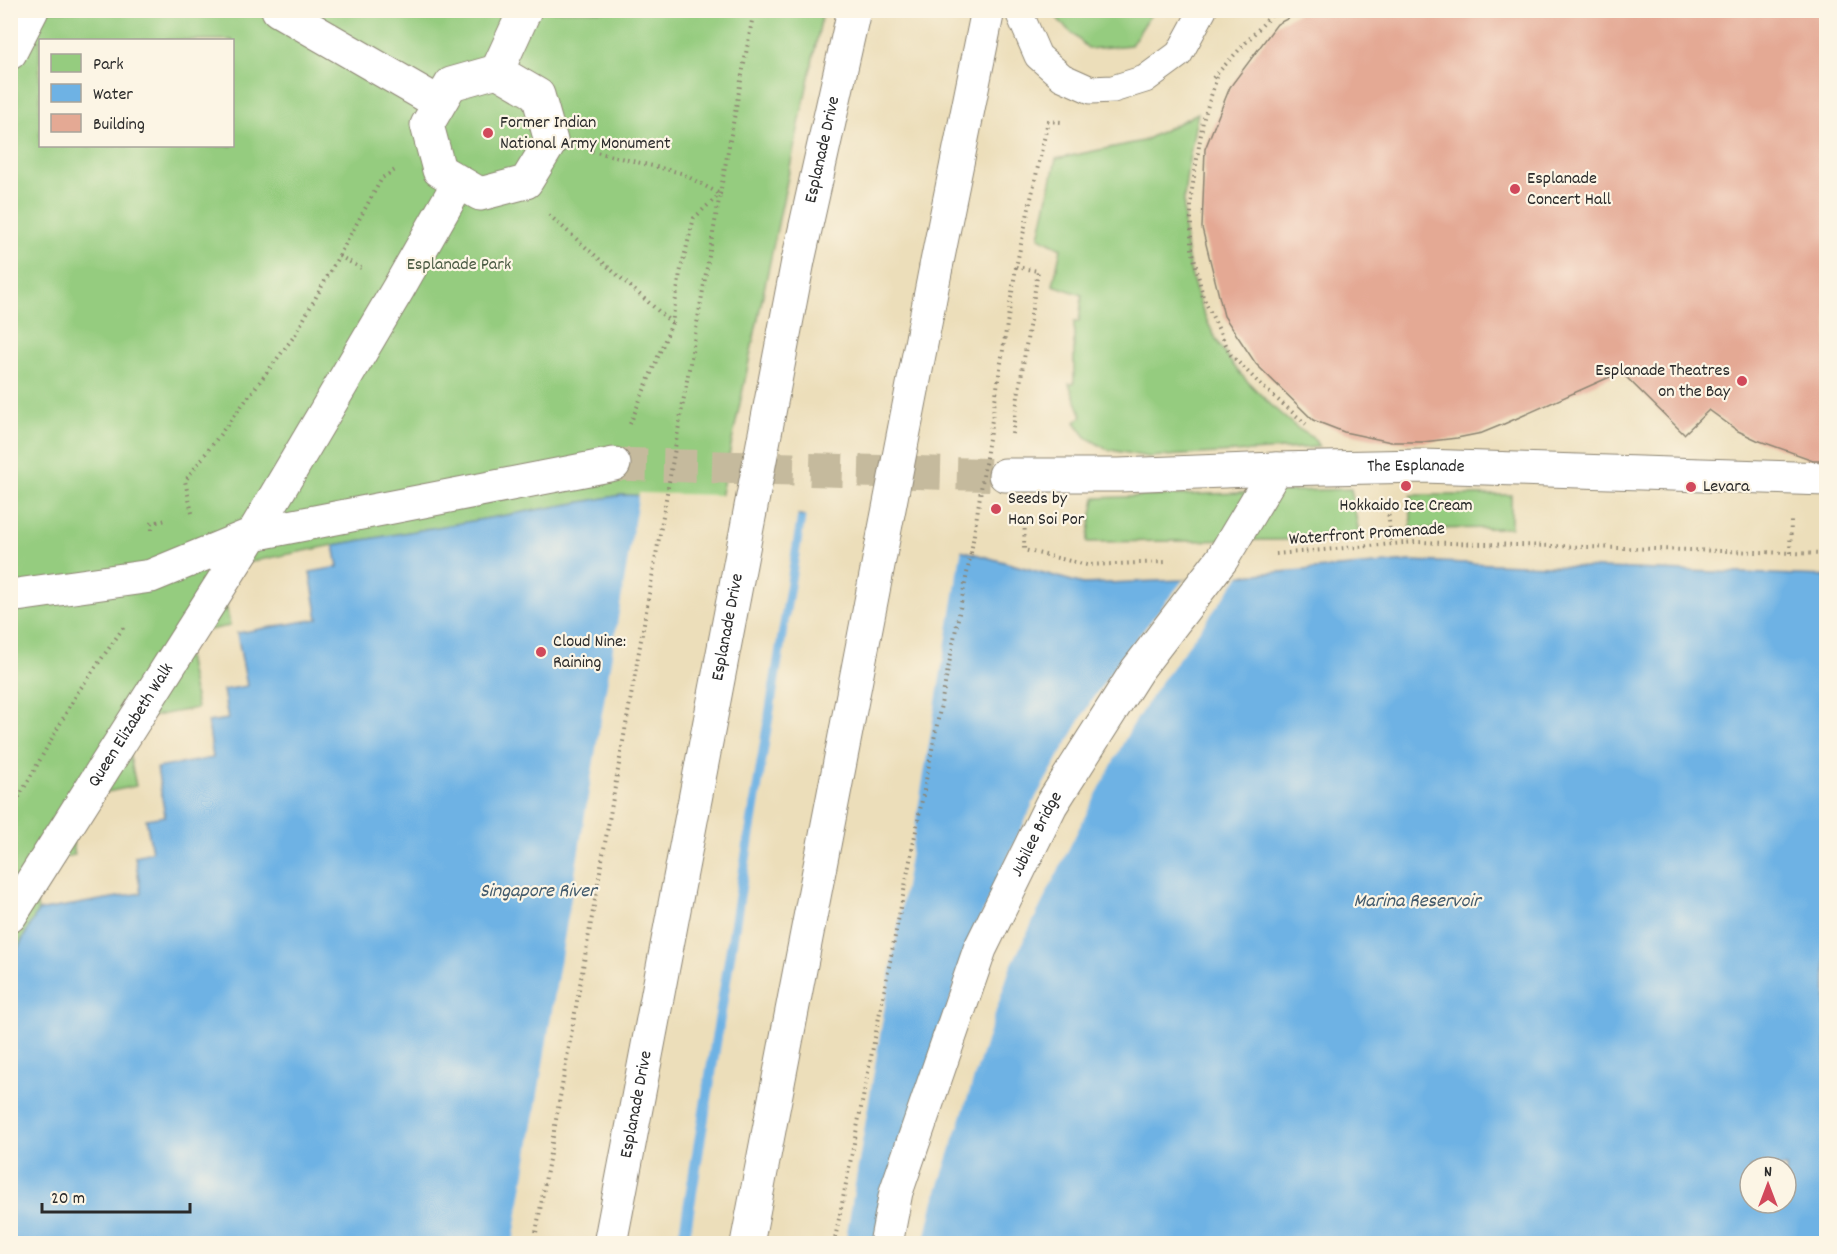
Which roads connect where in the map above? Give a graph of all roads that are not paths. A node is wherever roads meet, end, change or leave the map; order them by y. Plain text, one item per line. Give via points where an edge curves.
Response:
1 (32, 10) edge
2 (278, 10) edge
3 (525, 10) edge
4 (854, 10) edge
5 (988, 10) edge
6 (1018, 10) edge
7 (1203, 10) edge
8 (10, 53) edge
9 (497, 71) junction
10 (439, 103) junction
11 (459, 182) junction
12 (614, 464) tunnel mouth
13 (1276, 469) junction
14 (1016, 474) tunnel mouth
15 (1827, 479) edge
16 (253, 534) junction
17 (10, 596) edge
18 (16, 898) edge
19 (610, 1244) edge
20 (747, 1244) edge
21 (886, 1244) edge

1 - 8 main road
2 - 10 main road
3 - 9 main road
4 - 19 main road, Esplanade Drive, bridge via 798,261
5 - 20 main road, bridge
6 - 7 lane via 1038,56 1062,77 1091,90 1113,89 1145,79 1179,54
9 - 10 main road via 451,84
9 - 11 main road via 538,95 551,141 526,182 480,194
10 - 11 main road via 427,125 439,170
11 - 16 main road, Queen Elizabeth Walk
12 - 16 main road
13 - 14 main road, The Esplanade
13 - 15 main road, The Esplanade via 1422,465
13 - 21 main road, Jubilee Bridge via 1215,568 1137,670 1051,805 986,939 896,1192
16 - 17 main road via 151,576
16 - 18 main road, Queen Elizabeth Walk

